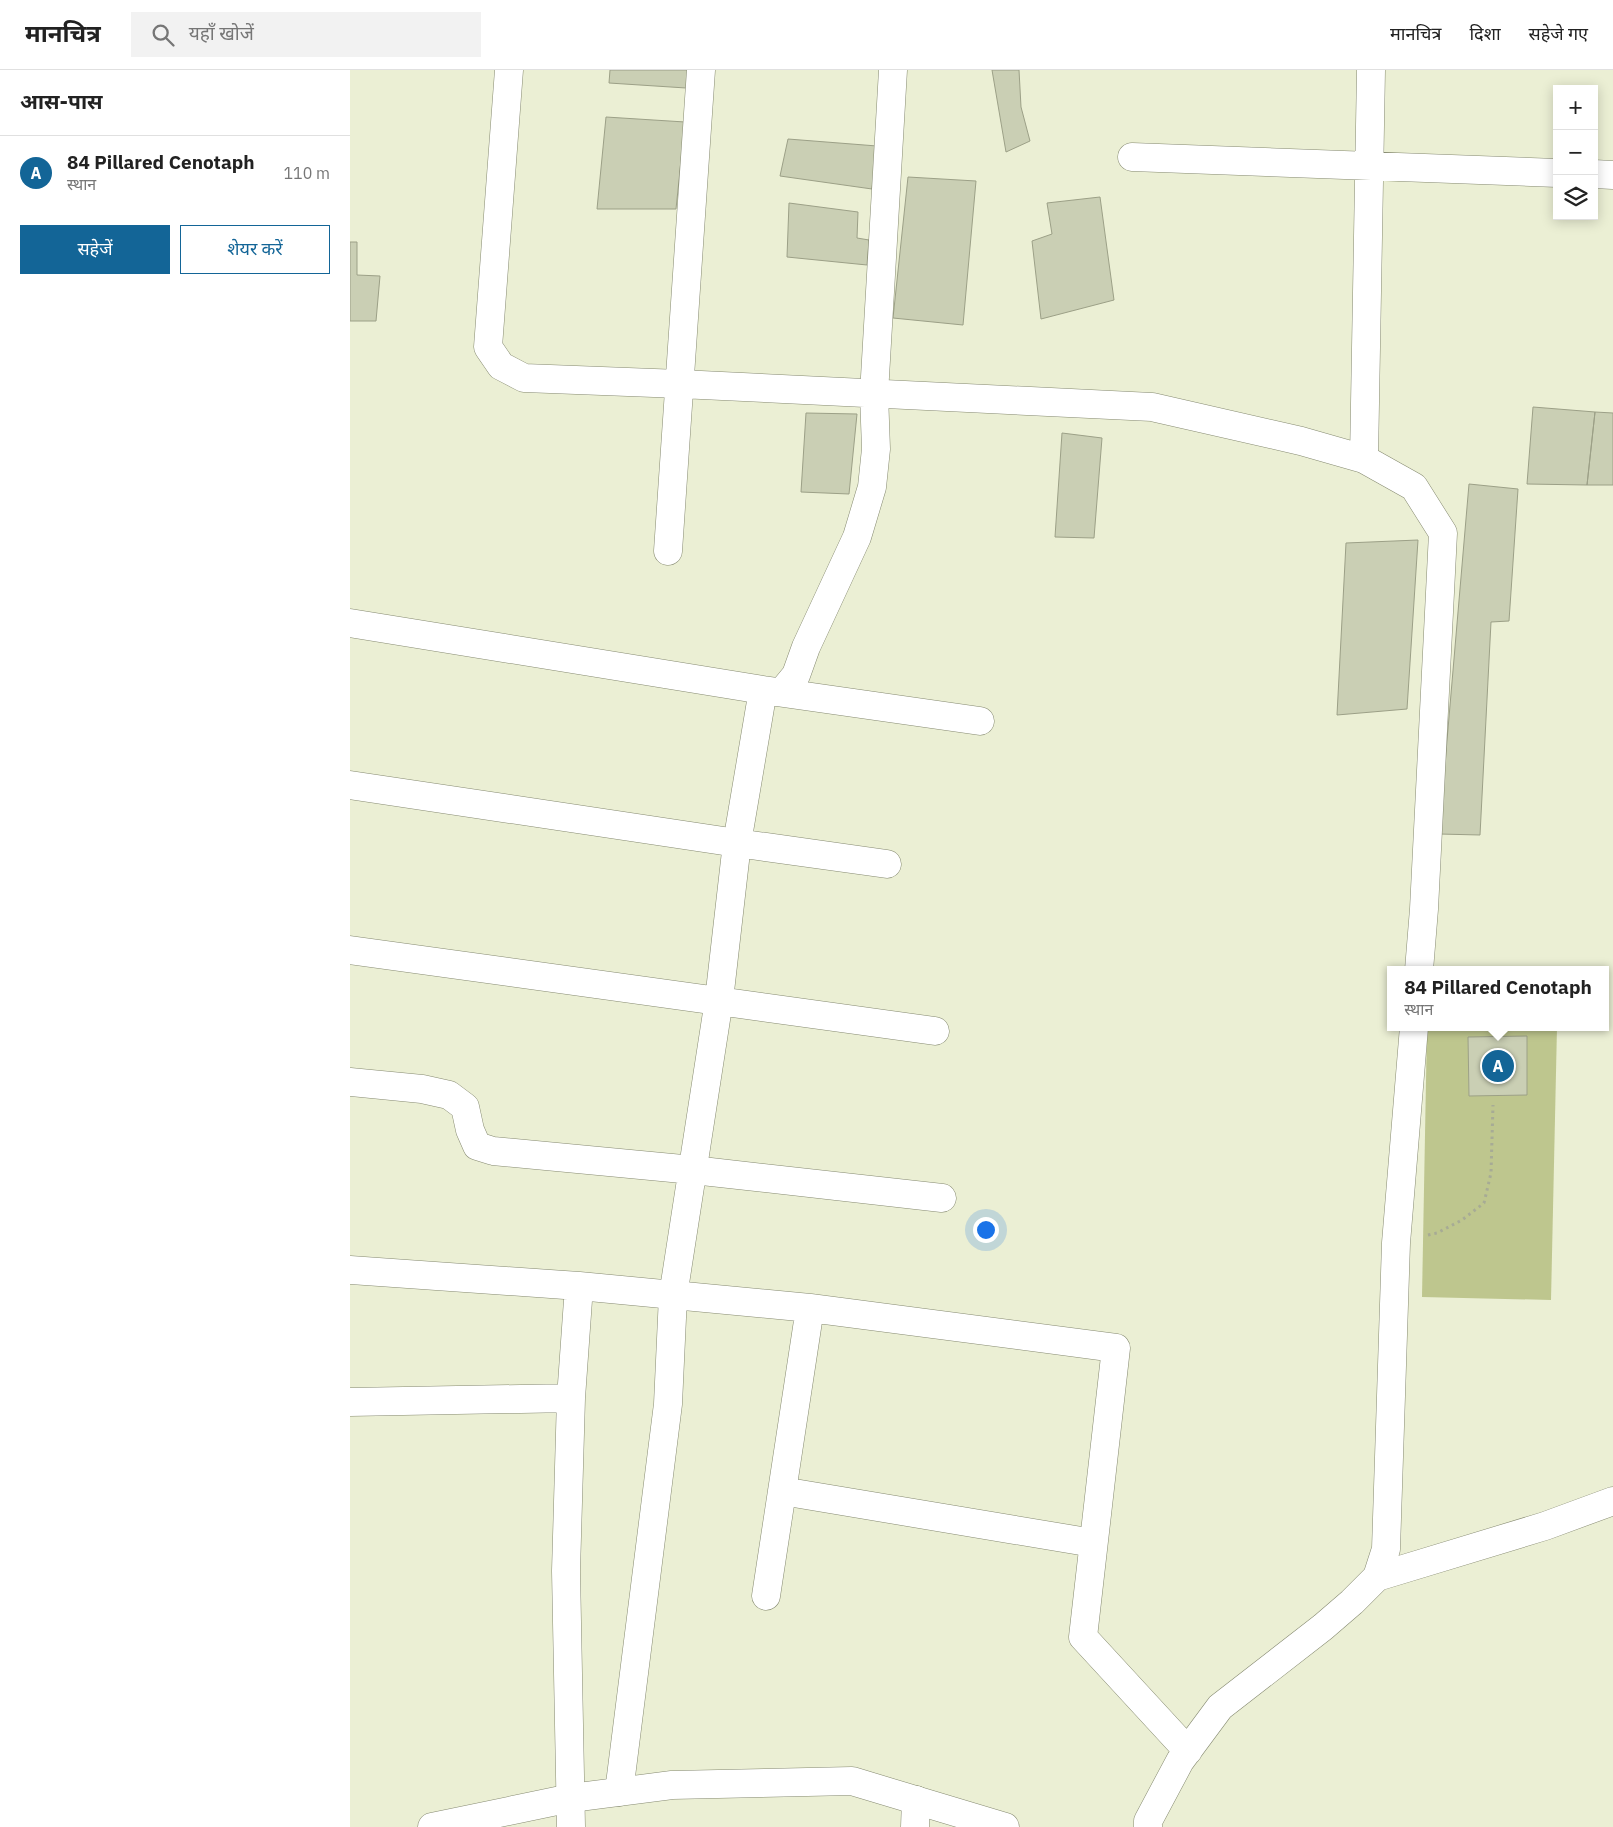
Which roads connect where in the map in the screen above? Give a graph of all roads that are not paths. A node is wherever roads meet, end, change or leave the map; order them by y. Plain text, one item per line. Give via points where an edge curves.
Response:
1 (509, 70) edge
2 (701, 70) edge
3 (893, 70) edge
4 (1371, 70) edge
5 (1132, 157) dead end
6 (1369, 166) junction
7 (1553, 172) edge
8 (1598, 174) edge
9 (1613, 174) edge
10 (680, 384) junction
11 (874, 394) junction
12 (1364, 459) junction
13 (668, 551) dead end
14 (350, 623) edge
15 (772, 691) junction
16 (980, 721) dead end
17 (350, 785) edge
18 (737, 843) junction
19 (887, 864) dead end
20 (350, 950) edge
21 (1419, 966) edge
22 (719, 1000) junction
23 (935, 1031) dead end
24 (1414, 1031) edge
25 (350, 1082) edge
26 (693, 1170) junction
27 (942, 1198) dead end
28 (350, 1270) edge
29 (579, 1286) junction
30 (673, 1296) junction
31 (810, 1308) junction
32 (571, 1398) junction
33 (350, 1402) edge
34 (782, 1491) junction
35 (1613, 1501) edge
36 (1093, 1543) junction
37 (1377, 1577) junction
38 (766, 1596) dead end
39 (1188, 1750) junction
40 (619, 1792) junction
41 (571, 1798) junction
42 (916, 1800) junction
43 (432, 1827) edge
44 (571, 1827) edge
45 (916, 1827) edge
46 (1005, 1827) edge
47 (1148, 1827) edge

1 - 10 street via 488,347 501,366 524,378
2 - 10 street
3 - 11 street
4 - 6 street
5 - 6 street
6 - 7 street
6 - 12 street
8 - 9 street
10 - 11 street
10 - 13 street
11 - 12 street via 1152,407
11 - 15 street via 876,450 872,487 857,537 796,675
12 - 21 street via 1414,487 1442,533
14 - 15 street
15 - 16 street
15 - 18 street
17 - 18 street
18 - 19 street
18 - 22 street
20 - 22 street
22 - 23 street
22 - 26 street
24 - 37 street via 1396,1243 1386,1549
25 - 26 street via 449,1095 465,1107 477,1146 493,1151
26 - 27 street
26 - 30 street
28 - 29 street
29 - 30 street
29 - 32 street
30 - 31 street
30 - 40 street via 668,1404
31 - 34 street
31 - 36 street via 1116,1348
32 - 33 street
32 - 41 street via 566,1571
34 - 36 street
34 - 38 street
35 - 37 street via 1545,1526
36 - 39 street via 1083,1637
37 - 39 street via 1323,1627 1220,1707
39 - 47 street
40 - 41 street
40 - 42 street via 672,1785 852,1781
41 - 43 street
41 - 44 street
42 - 45 street
42 - 46 street

